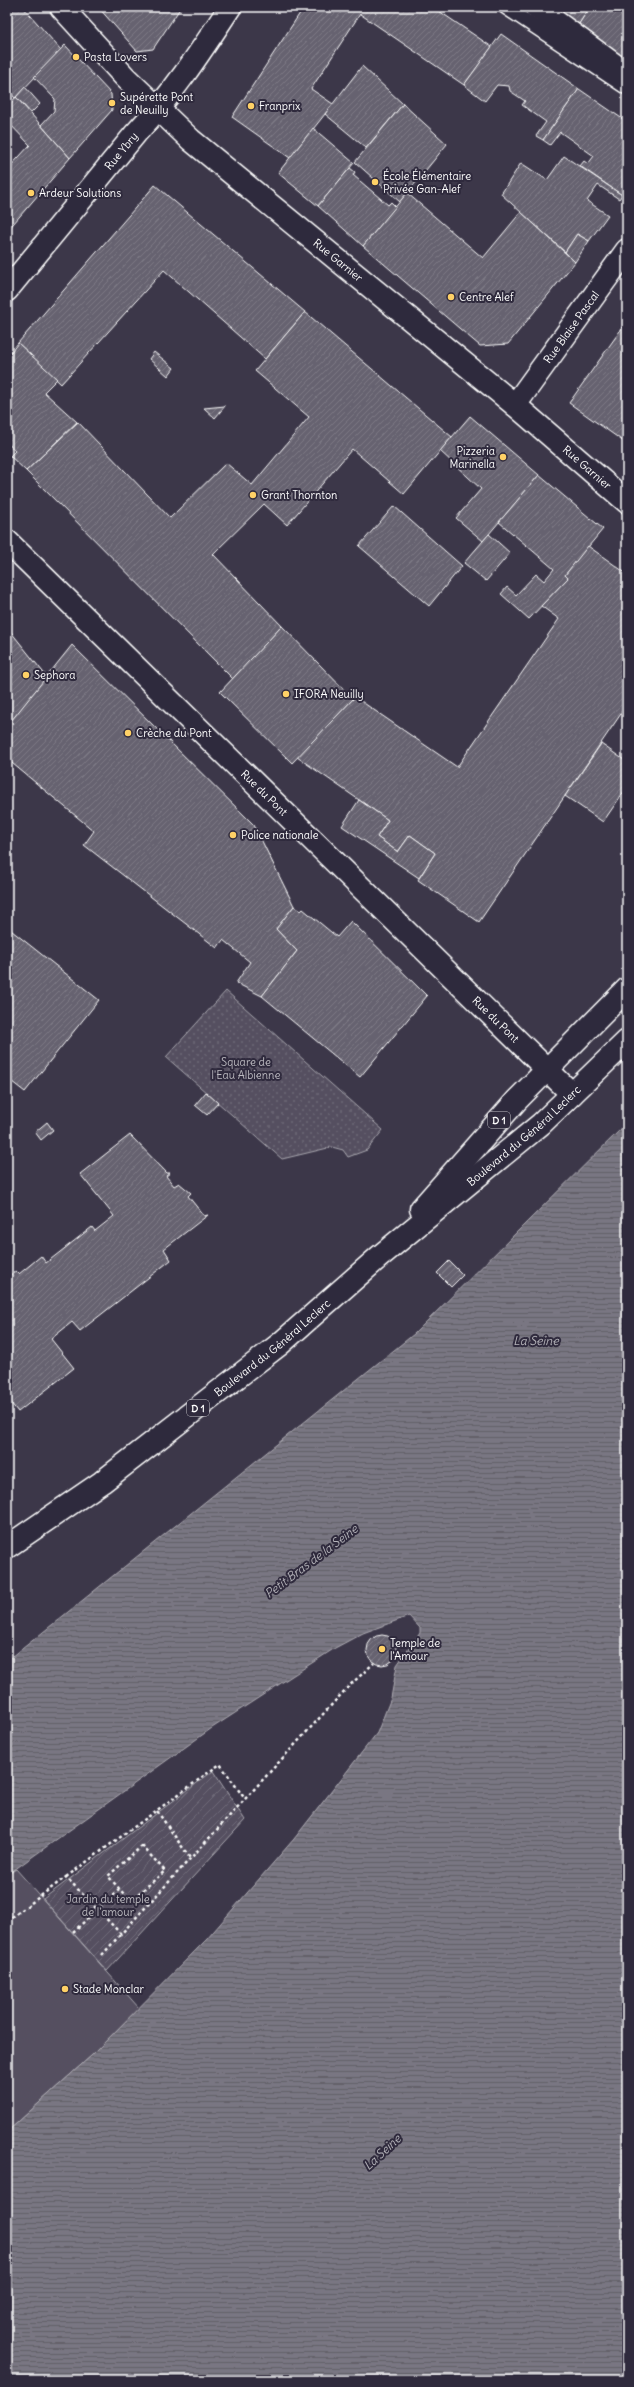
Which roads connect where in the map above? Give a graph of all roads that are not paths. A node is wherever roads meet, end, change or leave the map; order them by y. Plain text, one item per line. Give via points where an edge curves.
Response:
1 (61, 7) edge
2 (230, 7) edge
3 (505, 7) edge
4 (536, 7) edge
5 (627, 74) edge
6 (627, 88) edge
7 (158, 110) junction
8 (627, 250) edge
9 (7, 290) edge
10 (515, 405) junction
11 (627, 502) edge
12 (7, 541) edge
13 (627, 990) edge
14 (627, 1041) edge
15 (547, 1071) junction
16 (572, 1094) junction
17 (379, 1257) junction
18 (7, 1547) edge

1 - 7 street, Rue Garnier
2 - 7 street, Rue Ybry via 187,73
3 - 6 lane
4 - 5 street
7 - 9 street, Rue Ybry via 136,133
7 - 10 street, Rue Garnier via 191,140
8 - 10 street, Rue Blaise Pascal
10 - 11 street, Rue Garnier
12 - 15 street, Rue du Pont
13 - 15 street, Boulevard du Général Leclerc / D 1
14 - 16 street, Boulevard du Général Leclerc / D 1
15 - 16 street, Rue du Pont
15 - 17 street, Boulevard du Général Leclerc / D 1 via 517,1100
16 - 17 street, Boulevard du Général Leclerc / D 1 via 541,1124
17 - 18 street, Boulevard du Général Leclerc / D 1 via 280,1344 102,1482

